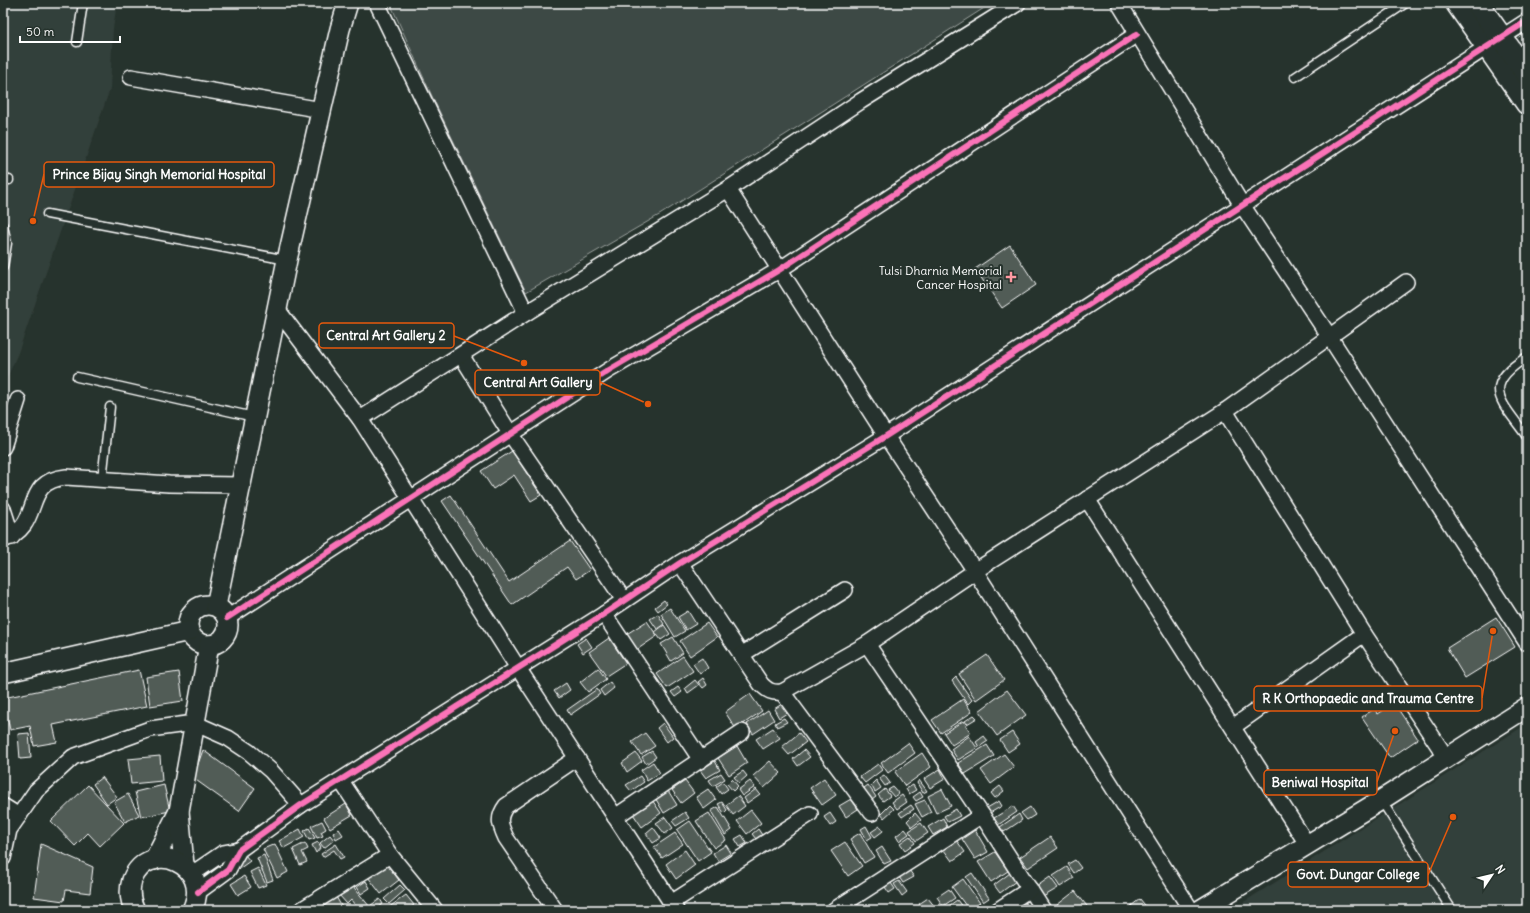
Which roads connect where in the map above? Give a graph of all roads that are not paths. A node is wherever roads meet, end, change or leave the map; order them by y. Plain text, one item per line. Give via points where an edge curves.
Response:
1 (83, 3) edge
2 (348, 3) edge
3 (377, 3) edge
4 (1018, 3) edge
5 (1119, 3) edge
6 (1406, 3) edge
7 (1457, 3) edge
8 (1477, 3) edge
9 (1527, 20) edge
10 (1137, 34) junction
11 (1494, 41) junction
12 (77, 42) dead end
13 (1527, 74) edge
14 (131, 77) dead end
15 (1295, 77) dead end
16 (1527, 103) edge
17 (322, 110) junction
18 (728, 189) junction
19 (1242, 205) junction
20 (47, 214) dead end
21 (3, 226) edge
22 (287, 260) junction
23 (3, 267) edge
24 (779, 270) junction
25 (1406, 282) dead end
26 (277, 309) junction
27 (526, 313) junction
28 (1329, 336) junction
29 (461, 355) junction
30 (1527, 357) edge
31 (77, 377) dead end
32 (18, 400) dead end
33 (110, 407) dead end
34 (1225, 411) junction
35 (254, 417) junction
36 (360, 419) junction
37 (511, 435) junction
38 (886, 436) junction
39 (1527, 437) edge
40 (3, 447) edge
41 (102, 480) junction
42 (241, 485) junction
43 (1087, 499) junction
44 (410, 500) junction
45 (3, 509) edge
46 (8, 539) edge
47 (680, 563) junction
48 (975, 571) junction
49 (845, 590) dead end
50 (624, 600) junction
51 (221, 612) junction
52 (604, 614) junction
53 (189, 631) junction
54 (1364, 634) junction
55 (1527, 643) edge
56 (867, 644) junction
57 (209, 645) junction
58 (741, 655) junction
59 (518, 668) junction
60 (3, 673) edge
61 (782, 692) junction
62 (1527, 707) edge
63 (194, 723) junction
64 (1234, 727) junction
65 (742, 732) dead end
66 (1446, 757) junction
67 (577, 758) junction
68 (701, 760) junction
69 (341, 781) junction
70 (1381, 800) junction
71 (301, 805) junction
72 (3, 806) edge
73 (180, 811) junction
74 (872, 813) dead end
75 (810, 814) dead end
76 (982, 815) junction
77 (19, 816) junction
78 (615, 817) junction
79 (1307, 844) junction
80 (239, 850) junction
81 (390, 855) junction
82 (3, 858) edge
83 (154, 860) junction
84 (188, 869) junction
85 (1030, 889) junction
86 (197, 903) edge
87 (673, 906) edge
88 (427, 908) edge
89 (135, 910) edge
90 (301, 910) edge
91 (554, 910) edge
92 (834, 910) edge
93 (998, 910) edge
94 (1043, 910) edge
95 (1191, 910) edge
96 (1200, 910) edge
97 (1452, 910) edge

1 - 12 lane
2 - 17 street
3 - 27 street
4 - 18 street
5 - 10 street
6 - 15 lane
7 - 11 main road
8 - 11 main road
9 - 11 street
10 - 19 street
10 - 24 street
11 - 13 main road
11 - 16 main road
11 - 19 street
14 - 17 street
17 - 22 street
18 - 24 street
18 - 27 street
19 - 28 street
19 - 38 street
20 - 22 lane
21 - 23 lane via 6,243
22 - 26 street
24 - 37 street via 609,370
24 - 38 street
25 - 28 street
26 - 35 street
26 - 36 street
27 - 29 street
28 - 34 street
28 - 55 street
29 - 36 street
29 - 37 street
30 - 39 lane via 1510,368 1503,376 1498,390 1500,399
31 - 35 lane
32 - 40 street
33 - 41 lane
34 - 43 street
34 - 54 street
35 - 42 street
36 - 44 street
37 - 44 street
37 - 50 street
38 - 47 street
38 - 48 street
41 - 42 street
41 - 46 street via 66,477 54,478 44,483 39,488 26,525
42 - 51 street
43 - 48 street
43 - 64 street
44 - 51 street
44 - 59 street
45 - 46 street
47 - 50 street
47 - 58 street
48 - 56 street
48 - 95 street
49 - 58 street
50 - 52 street
51 - 53 street via 209,605 194,610 188,624
51 - 57 street via 228,625 226,633 222,640
52 - 59 street
52 - 68 street
53 - 57 street via 200,643
53 - 60 street
54 - 64 street
54 - 66 street
56 - 61 street
56 - 76 street
57 - 63 street
58 - 61 street via 767,691
59 - 67 street
59 - 69 street
61 - 74 street
62 - 66 street
63 - 71 street via 228,738 249,752 271,771
63 - 73 street
63 - 77 street via 150,729 73,757 36,792
64 - 79 street
65 - 68 street
66 - 70 street
67 - 78 street
67 - 91 street via 506,806 499,818 506,838
68 - 78 street
69 - 71 street
69 - 81 street
70 - 79 street
70 - 97 lane
71 - 80 street
72 - 77 street
73 - 83 street
73 - 84 street
75 - 87 street
76 - 85 street
76 - 92 street
77 - 82 street via 9,830
78 - 87 street
79 - 96 street
80 - 84 street via 223,853
80 - 86 street via 228,870
81 - 88 street
81 - 90 street
83 - 84 street via 170,859
83 - 89 street via 139,869 131,884 131,900
84 - 86 street
85 - 93 street
85 - 94 street

